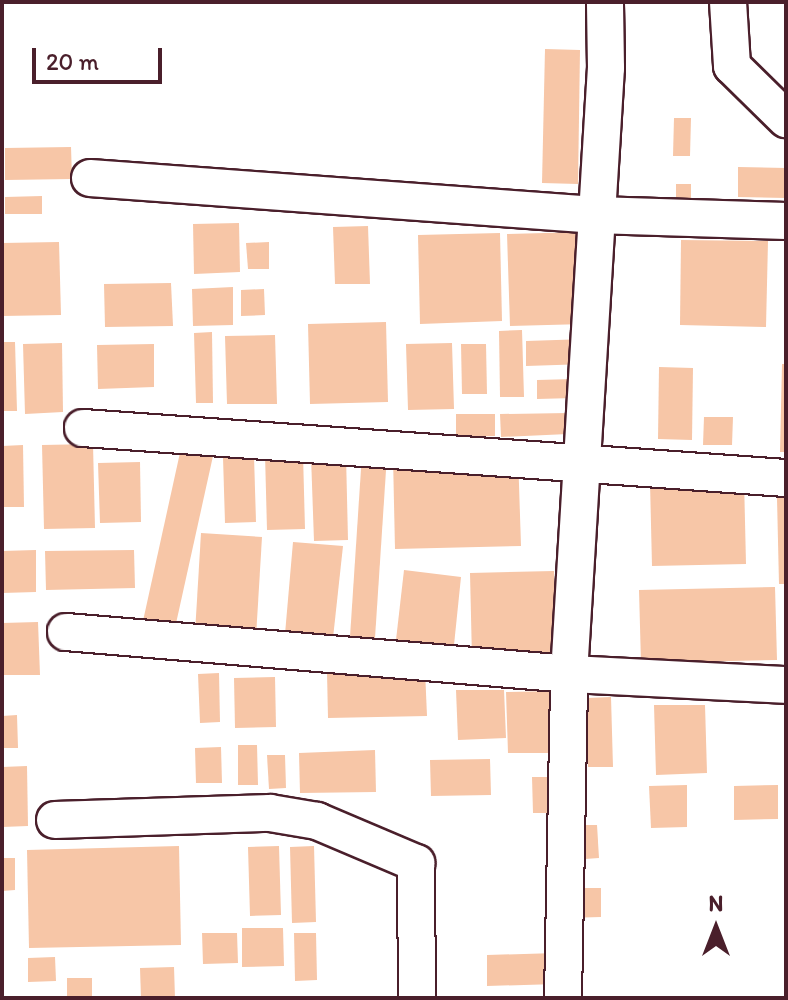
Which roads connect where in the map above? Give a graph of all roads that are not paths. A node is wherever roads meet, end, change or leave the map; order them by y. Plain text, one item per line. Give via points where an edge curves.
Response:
1 (605, 2) edge
2 (728, 2) edge
3 (786, 119) edge
4 (90, 178) dead end
5 (595, 215) junction
6 (786, 221) edge
7 (83, 428) dead end
8 (581, 462) junction
9 (786, 478) edge
10 (66, 632) dead end
11 (569, 674) junction
12 (786, 685) edge
13 (55, 820) dead end
14 (417, 998) edge
15 (563, 998) edge

1 - 5 street
2 - 3 street via 732,66
4 - 5 street
5 - 6 street
5 - 8 street
7 - 8 street
8 - 9 street
8 - 11 street
10 - 11 street
11 - 12 street
11 - 15 street
13 - 14 street via 270,813 317,821 416,863

